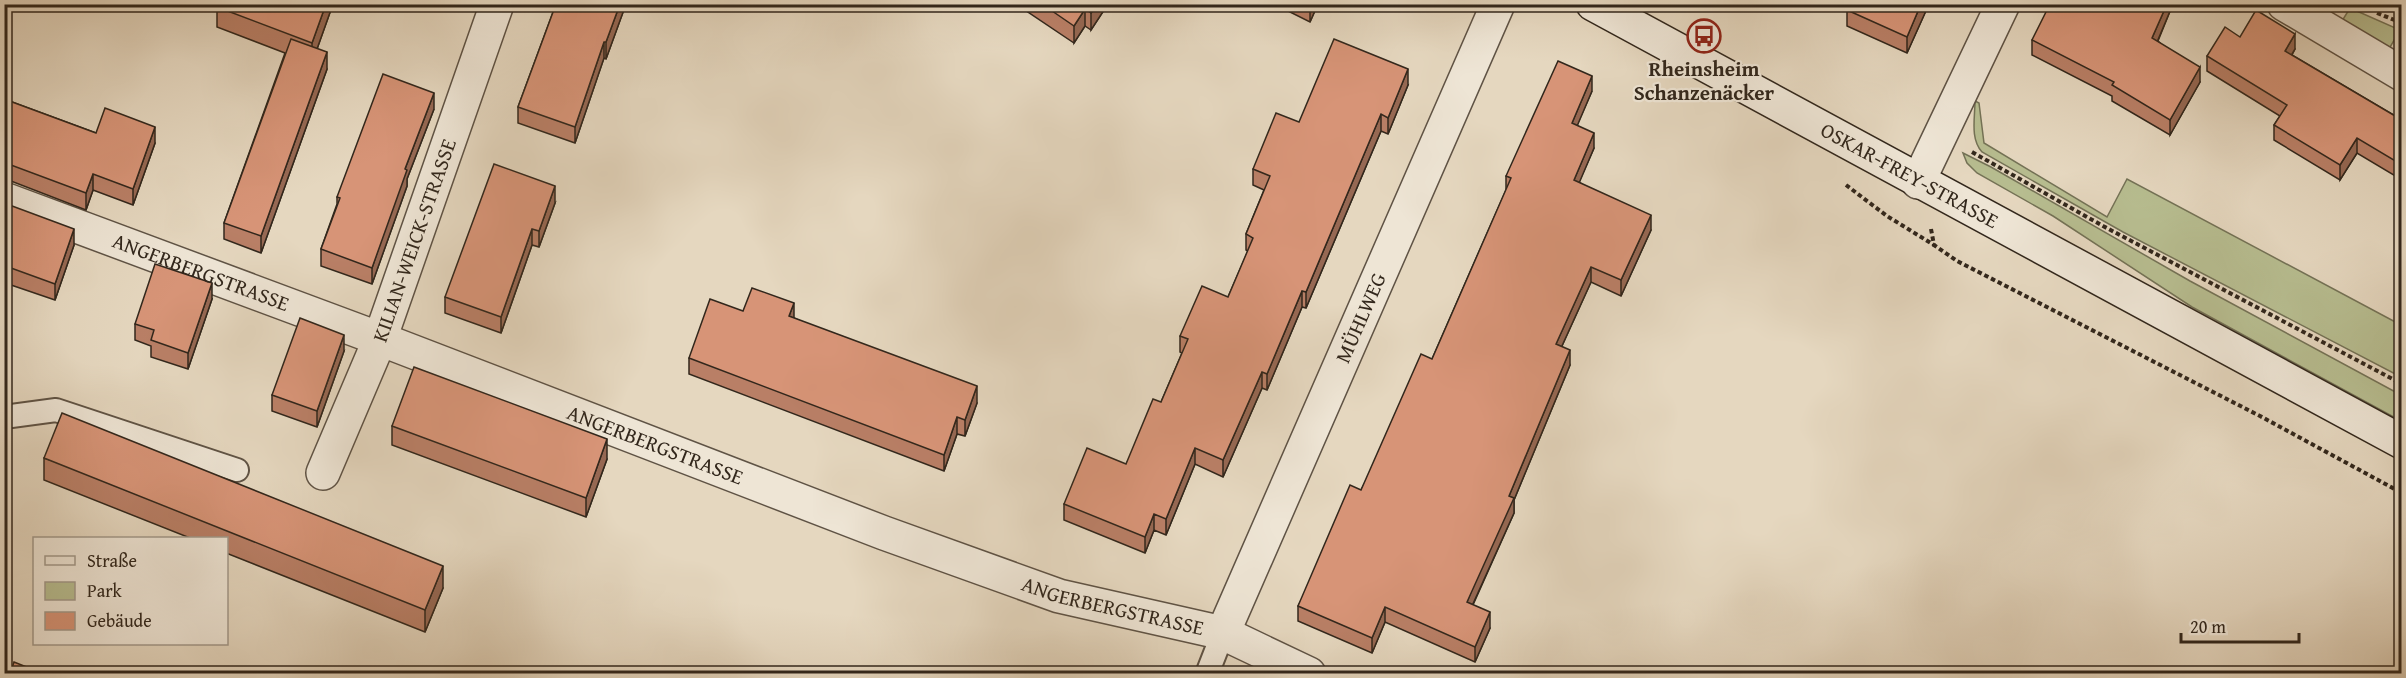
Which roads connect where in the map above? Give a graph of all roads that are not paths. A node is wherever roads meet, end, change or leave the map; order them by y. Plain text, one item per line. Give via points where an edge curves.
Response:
1 (497, 4) edge
2 (1498, 4) edge
3 (1593, 4) edge
4 (2003, 4) edge
5 (2284, 4) edge
6 (2402, 74) edge
7 (1918, 182) junction
8 (4, 199) edge
9 (380, 339) junction
10 (4, 417) edge
11 (2402, 442) edge
12 (237, 470) dead end
13 (322, 473) dead end
14 (1223, 633) junction
15 (1207, 674) edge
16 (1309, 674) edge

1 - 9 street, KILIAN-WEICK-STRASSE
2 - 14 street, MÜHLWEG
3 - 7 street, OSKAR-FREY-STRASSE
4 - 7 street
5 - 6 street
7 - 11 street, OSKAR-FREY-STRASSE
8 - 9 street, ANGERBERGSTRASSE
9 - 13 street, KILIAN-WEICK-STRASSE
9 - 14 street, ANGERBERGSTRASSE via 884,533 1059,596
10 - 12 lane via 56,410
14 - 15 lane
14 - 16 street, ANGERBERGSTRASSE

